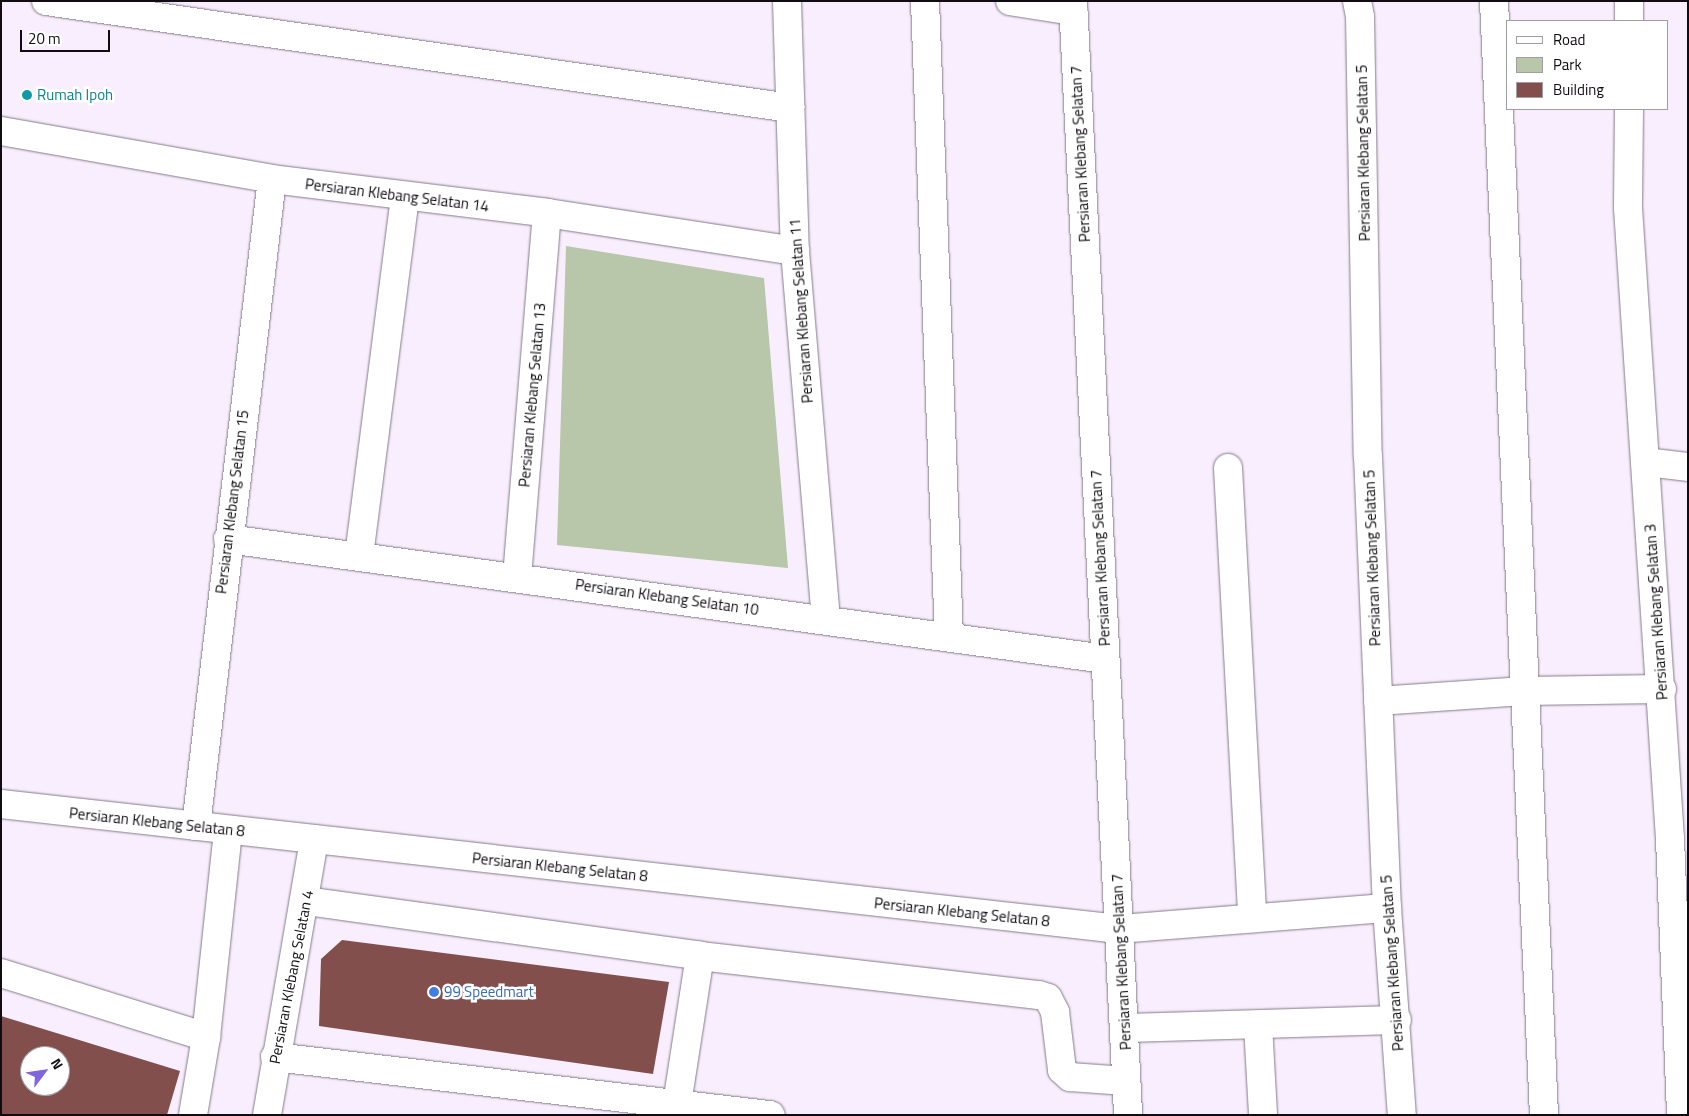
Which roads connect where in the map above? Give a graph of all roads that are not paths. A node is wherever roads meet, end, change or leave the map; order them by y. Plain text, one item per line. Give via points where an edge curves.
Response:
1 (46, 1) edge
2 (786, 1) edge
3 (925, 1) edge
4 (1010, 1) edge
5 (1357, 1) edge
6 (1494, 1) edge
7 (1629, 1) edge
8 (1073, 6) edge
9 (1629, 20) edge
10 (790, 108) junction
11 (1629, 110) edge
12 (1, 131) edge
13 (272, 179) junction
14 (404, 196) junction
15 (547, 213) junction
16 (795, 251) junction
17 (1646, 462) junction
18 (1688, 467) edge
19 (1228, 468) dead end
20 (228, 539) junction
21 (359, 556) junction
22 (517, 577) junction
23 (826, 620) junction
24 (949, 637) junction
25 (1105, 659) junction
26 (1662, 689) junction
27 (1524, 692) junction
28 (1378, 701) junction
29 (1, 804) edge
30 (196, 826) junction
31 (228, 830) junction
32 (1679, 838) edge
33 (314, 839) junction
34 (306, 901) junction
35 (1387, 908) junction
36 (1252, 918) junction
37 (1119, 929) junction
38 (700, 956) junction
39 (1681, 963) edge
40 (1, 973) edge
41 (1397, 1020) junction
42 (1258, 1025) junction
43 (1125, 1028) junction
44 (206, 1037) junction
45 (275, 1057) junction
46 (1126, 1081) junction
47 (1684, 1081) edge
48 (677, 1104) junction
49 (193, 1115) edge
50 (267, 1115) edge
51 (771, 1115) edge
52 (1128, 1115) edge
53 (1263, 1115) edge
54 (1402, 1115) edge
55 (1544, 1115) edge
56 (1682, 1115) edge

1 - 10 street
2 - 10 street, Persiaran Klebang Selatan 11
3 - 24 street
4 - 8 street
5 - 28 street, Persiaran Klebang Selatan 5 via 1360,17 1368,456
6 - 27 street
7 - 9 street
8 - 25 street, Persiaran Klebang Selatan 7
10 - 16 street, Persiaran Klebang Selatan 11
11 - 17 street, Persiaran Klebang Selatan 3 via 1628,208
12 - 13 street, Persiaran Klebang Selatan 14
13 - 14 street, Persiaran Klebang Selatan 14
13 - 20 street, Persiaran Klebang Selatan 15
14 - 15 street, Persiaran Klebang Selatan 14
14 - 21 street
15 - 16 street, Persiaran Klebang Selatan 14
15 - 22 street, Persiaran Klebang Selatan 13
16 - 23 street, Persiaran Klebang Selatan 11
17 - 18 street
17 - 26 street, Persiaran Klebang Selatan 3
19 - 36 street
20 - 21 street, Persiaran Klebang Selatan 10
20 - 30 street, Persiaran Klebang Selatan 15
21 - 22 street, Persiaran Klebang Selatan 10
22 - 23 street, Persiaran Klebang Selatan 10
23 - 24 street, Persiaran Klebang Selatan 10
24 - 25 street, Persiaran Klebang Selatan 10
25 - 37 street, Persiaran Klebang Selatan 7
26 - 27 street
26 - 32 street, Persiaran Klebang Selatan 3
27 - 28 street
27 - 55 street
28 - 35 street, Persiaran Klebang Selatan 5
29 - 30 street, Persiaran Klebang Selatan 8
30 - 31 street, Persiaran Klebang Selatan 8
31 - 33 street, Persiaran Klebang Selatan 8
31 - 44 street
32 - 39 street, Persiaran Klebang Selatan 3
33 - 34 street, Persiaran Klebang Selatan 4
33 - 37 street, Persiaran Klebang Selatan 8
34 - 38 street
34 - 45 street, Persiaran Klebang Selatan 4
35 - 36 street, Persiaran Klebang Selatan 8
35 - 41 street, Persiaran Klebang Selatan 5
36 - 37 street, Persiaran Klebang Selatan 8
37 - 43 street, Persiaran Klebang Selatan 7
38 - 46 street via 1040,995 1048,998 1055,1012 1062,1070 1070,1077
38 - 48 street
39 - 47 street, Persiaran Klebang Selatan 3
40 - 44 street
41 - 42 street
41 - 54 street, Persiaran Klebang Selatan 5
42 - 43 street
42 - 53 street
43 - 46 street, Persiaran Klebang Selatan 7
44 - 49 street
45 - 48 street
45 - 50 street, Persiaran Klebang Selatan 4
46 - 52 street, Persiaran Klebang Selatan 7
47 - 56 street, Persiaran Klebang Selatan 3
48 - 51 street

